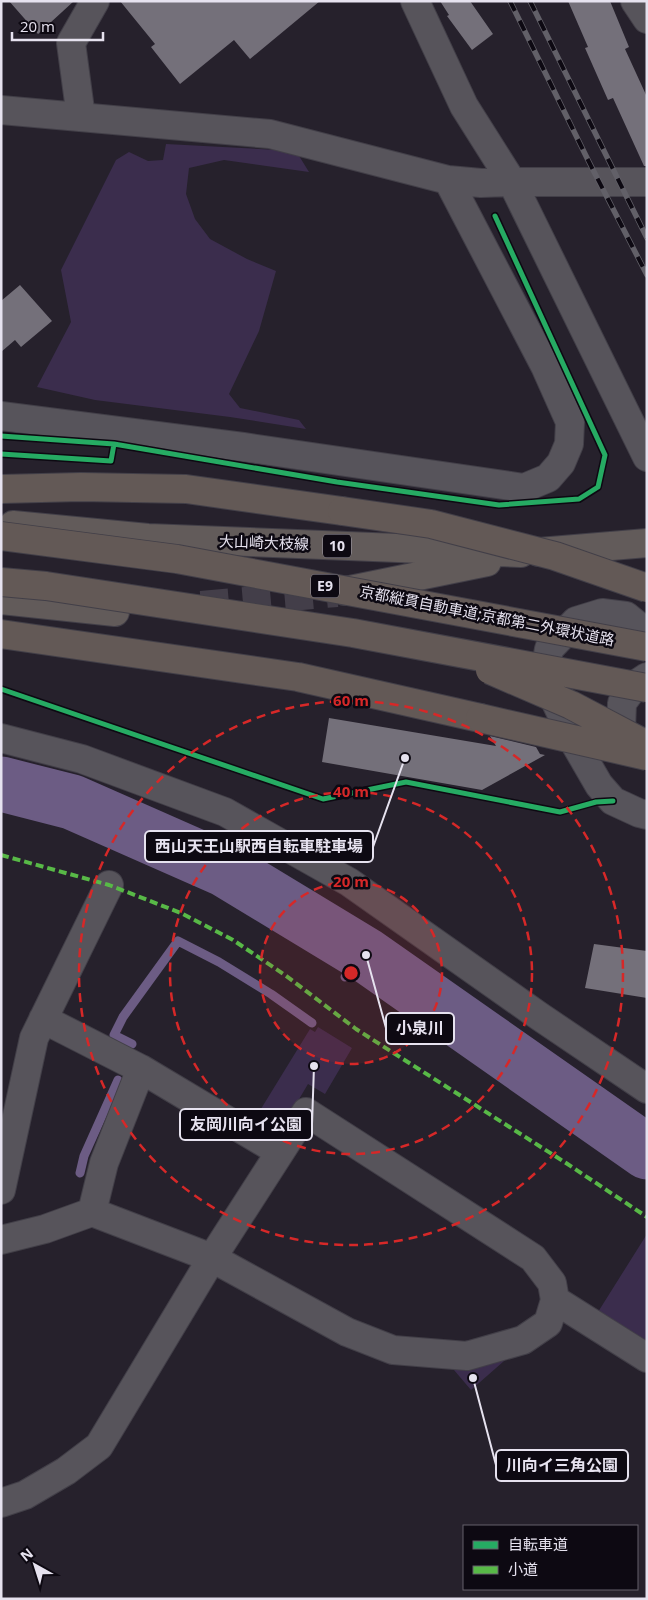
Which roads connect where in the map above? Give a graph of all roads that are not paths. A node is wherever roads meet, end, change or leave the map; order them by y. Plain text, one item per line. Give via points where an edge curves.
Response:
1 (95, 1) edge
2 (415, 1) edge
3 (635, 1) edge
4 (647, 19) edge
5 (1, 110) edge
6 (81, 117) junction
7 (448, 180) junction
8 (512, 182) junction
9 (647, 182) edge
10 (1, 416) edge
11 (647, 457) edge
12 (1, 488) edge
13 (1, 524) edge
14 (1, 536) edge
15 (647, 543) edge
16 (526, 554) junction
17 (1, 584) edge
18 (647, 588) edge
19 (339, 593) tunnel mouth
20 (1, 600) edge
21 (116, 612) dead end
22 (647, 633) edge
23 (1, 634) edge
24 (647, 646) edge
25 (647, 677) edge
26 (647, 688) edge
27 (1, 738) edge
28 (647, 745) edge
29 (647, 756) edge
30 (647, 762) edge
31 (647, 815) edge
32 (109, 885) dead end
33 (43, 1019) junction
34 (141, 1069) junction
35 (647, 1089) edge
36 (280, 1152) junction
37 (1, 1190) edge
38 (92, 1212) junction
39 (1, 1240) edge
40 (212, 1258) junction
41 (555, 1300) junction
42 (647, 1358) edge
43 (1, 1503) edge

1 - 6 street via 71,43
2 - 8 street via 464,106
3 - 4 street
5 - 6 street
6 - 7 street via 270,134
7 - 8 street
7 - 10 street via 545,366 570,422 569,444 562,463 548,478 524,488
8 - 9 street
8 - 11 street
12 - 18 highway, bridge via 186,489 431,524 555,556
13 - 16 main road, 大山崎大枝線 / 10 via 148,538
14 - 24 highway, 京都縦貫自動車道;京都第二外環状道路 / E9, bridge via 177,559
15 - 16 main road, 大山崎大枝線 / 10
16 - 19 main road, 大山崎大枝線 / 10
17 - 26 highway, bridge via 46,586 353,633
17 - 28 highway, bridge via 487,668 571,705
20 - 21 main road
22 - 31 street via 626,616 602,613 576,621 549,649 544,676 577,747 599,785 613,801
23 - 29 highway, bridge via 298,677
25 - 30 street via 635,685 622,703 621,730 628,750
27 - 35 street via 82,759 226,812 349,882
32 - 33 street
33 - 34 street
33 - 37 street via 34,1038
34 - 36 street
34 - 38 street via 104,1163
36 - 40 street
36 - 41 street via 306,1112 533,1258 552,1283
38 - 39 street
38 - 40 street
40 - 41 street via 347,1332 393,1350 467,1356 523,1340 548,1323
40 - 43 street via 99,1446 66,1471 25,1495
41 - 42 street

